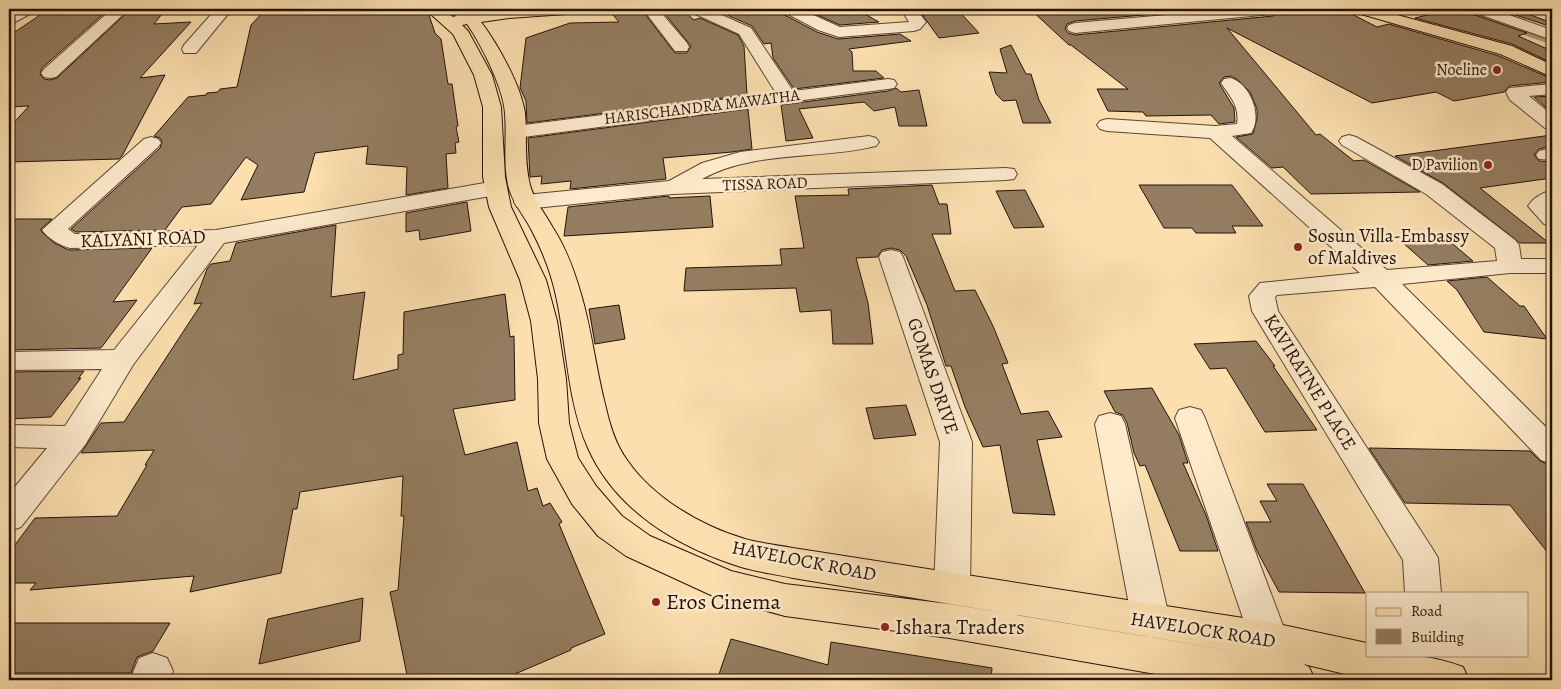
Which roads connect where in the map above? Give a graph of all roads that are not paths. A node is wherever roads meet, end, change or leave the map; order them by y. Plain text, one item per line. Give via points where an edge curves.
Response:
1 (28, 9) edge
2 (121, 9) edge
3 (224, 9) edge
4 (566, 9) edge
5 (650, 9) edge
6 (696, 9) edge
7 (789, 9) edge
8 (908, 9) edge
9 (1187, 9) edge
10 (1273, 9) edge
11 (1359, 9) edge
12 (1478, 9) edge
13 (452, 14) edge
14 (1204, 17) junction
15 (9, 20) edge
16 (1075, 28) dead end
17 (1552, 35) edge
18 (681, 47) dead end
19 (190, 49) dead end
20 (1552, 72) edge
21 (50, 73) dead end
22 (1230, 83) dead end
23 (888, 84) dead end
24 (1552, 89) edge
25 (787, 96) junction
26 (1552, 124) edge
27 (1107, 125) dead end
28 (516, 132) junction
29 (1215, 132) junction
30 (1350, 141) dead end
31 (869, 142) dead end
32 (151, 143) dead end
33 (1006, 174) dead end
34 (496, 188) junction
35 (673, 188) junction
36 (1552, 197) edge
37 (525, 202) junction
38 (1552, 219) edge
39 (216, 237) junction
40 (891, 257) dead end
41 (1510, 266) junction
42 (1552, 266) edge
43 (1382, 278) junction
44 (122, 359) junction
45 (9, 361) edge
46 (1190, 418) dead end
47 (1110, 424) dead end
48 (9, 436) edge
49 (74, 437) junction
50 (1552, 452) edge
51 (9, 517) edge
52 (952, 588) junction
53 (1423, 592) edge
54 (1151, 621) junction
55 (1269, 639) junction
56 (1435, 670) edge
57 (1294, 680) edge

1 - 15 street
2 - 21 street
3 - 19 street
4 - 13 main road
5 - 18 street
6 - 25 street via 745,31
7 - 8 street via 839,32 914,26 918,22
9 - 14 street
10 - 14 street
11 - 20 main road via 1506,50
12 - 17 street
13 - 28 main road, HAVELOCK ROAD via 477,27 509,86
13 - 34 main road, HAVELOCK ROAD via 483,75 492,107
14 - 16 street
22 - 29 street via 1245,102 1248,124 1244,129
23 - 25 street, HARISCHANDRA MAWATHA
24 - 26 street via 1516,92
25 - 28 street, HARISCHANDRA MAWATHA
27 - 29 street
28 - 37 main road, HAVELOCK ROAD via 519,185
29 - 43 street
30 - 41 street via 1434,189 1468,214 1507,245
31 - 35 street via 740,158 709,167
32 - 39 street, KALYANI ROAD via 54,230 70,241
33 - 35 street, TISSA ROAD
34 - 39 street
34 - 57 main road, HAVELOCK ROAD via 500,207 533,280 544,320 554,423 563,459 584,495 610,526 638,546 726,585 785,600 949,621
35 - 37 street, TISSA ROAD
36 - 38 street via 1539,206
37 - 52 main road, HAVELOCK ROAD via 558,259 571,304 591,409 603,448 616,470 637,494 694,534 743,553
39 - 44 street
40 - 52 street, GOMAS DRIVE via 956,442
41 - 42 street, KAVIRATNE PLACE
41 - 43 street, KAVIRATNE PLACE
43 - 50 street
43 - 53 street, KAVIRATNE PLACE via 1269,288 1262,296 1265,311 1420,558
44 - 45 street
44 - 49 street
46 - 55 street
47 - 54 street
48 - 49 street
49 - 51 street
52 - 54 main road, HAVELOCK ROAD
54 - 55 main road, HAVELOCK ROAD
55 - 56 main road, HAVELOCK ROAD

